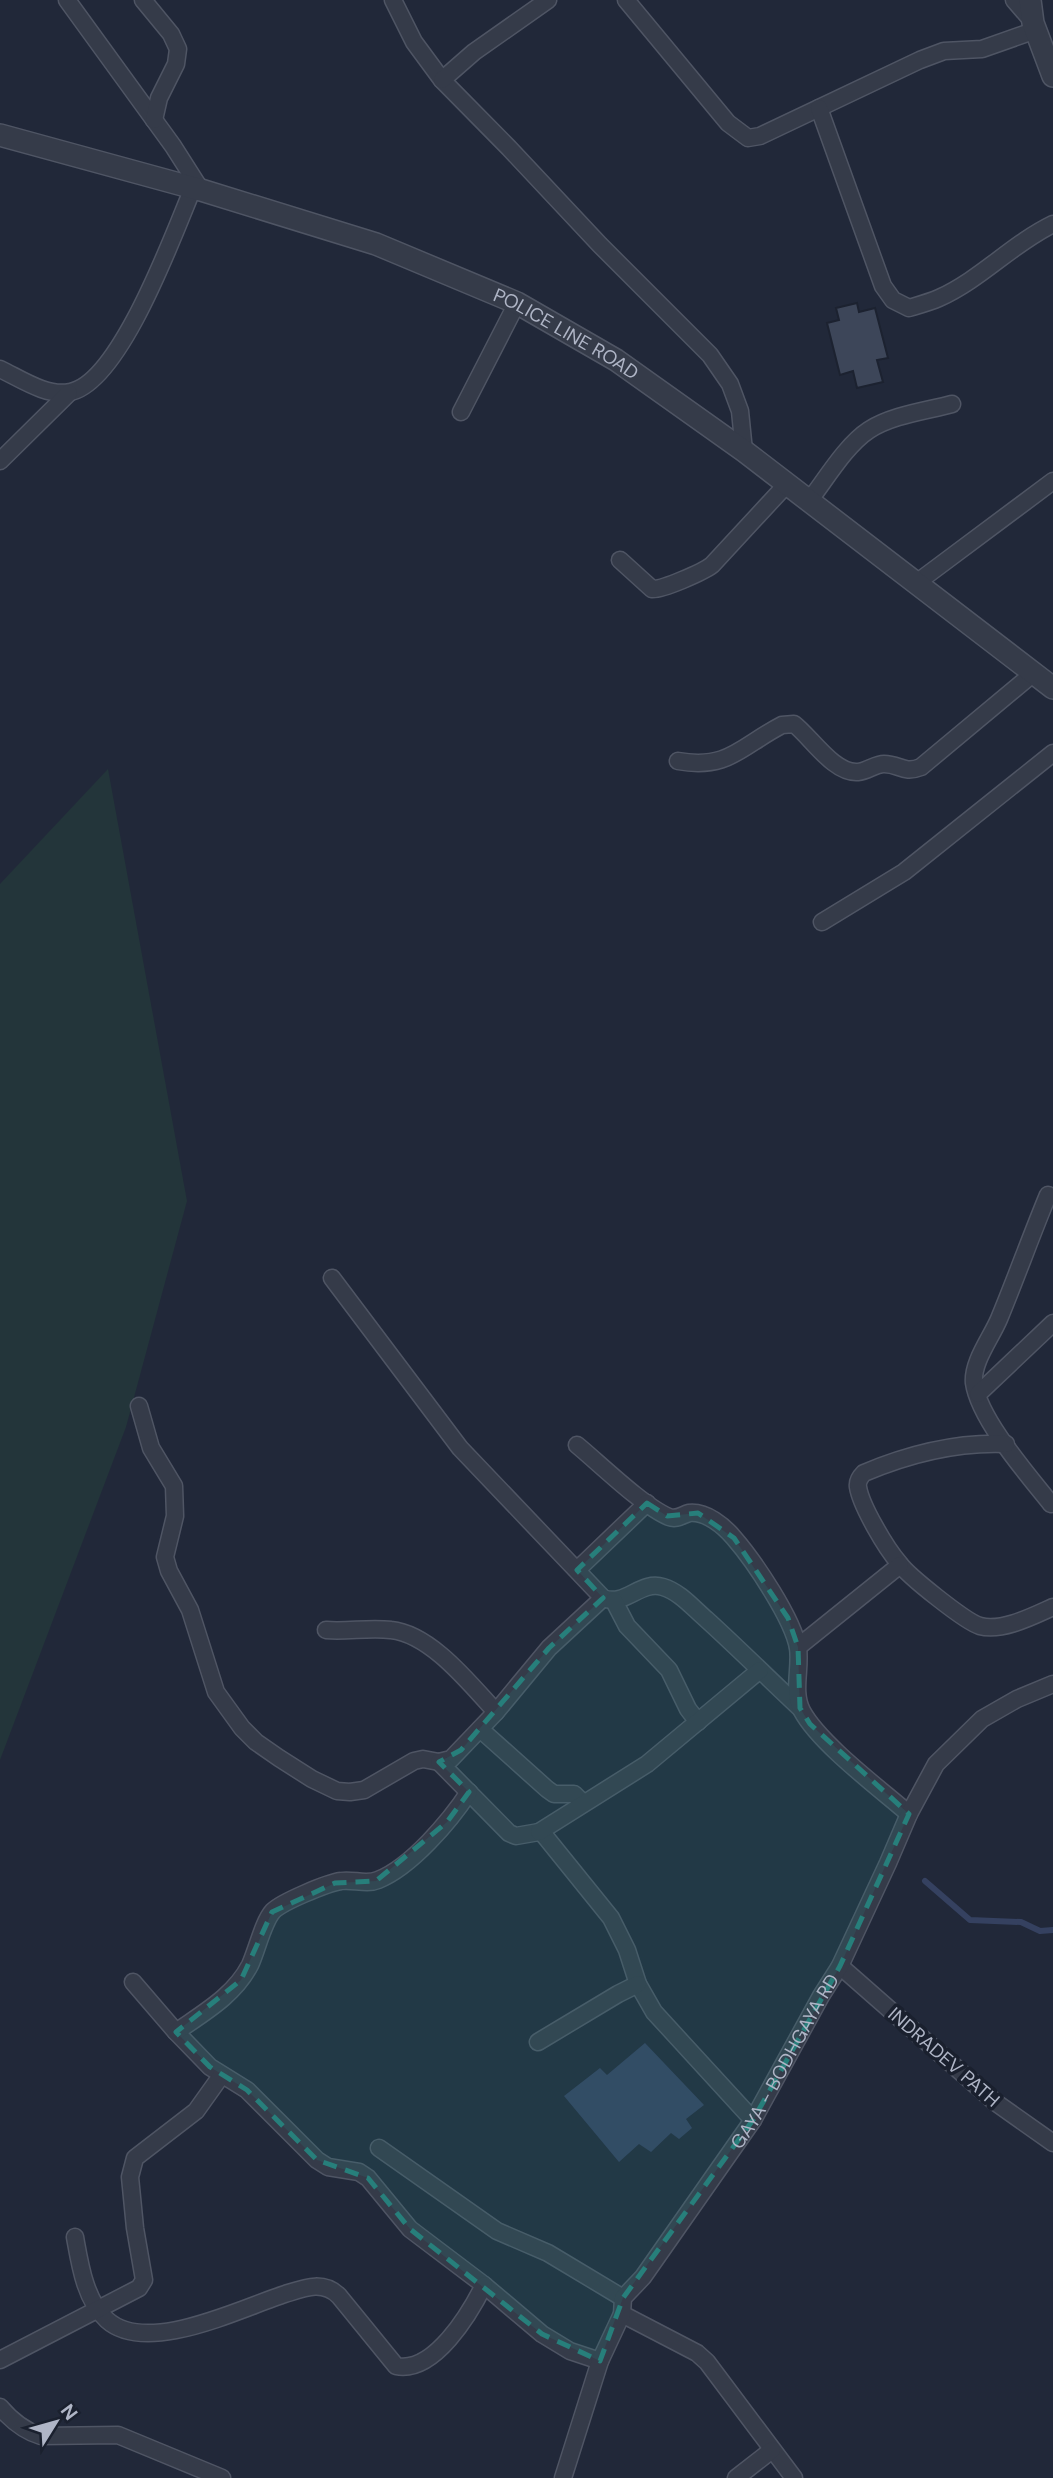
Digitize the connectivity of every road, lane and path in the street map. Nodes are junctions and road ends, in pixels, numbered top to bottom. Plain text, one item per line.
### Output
1 (67, 0) edge
2 (143, 0) edge
3 (393, 0) edge
4 (548, 0) edge
5 (626, 0) edge
6 (1014, 0) edge
7 (1030, 0) edge
8 (1035, 27) junction
9 (1053, 76) edge
10 (442, 80) junction
11 (820, 108) junction
12 (154, 120) junction
13 (0, 135) edge
14 (197, 189) junction
15 (1053, 224) edge
16 (517, 303) junction
17 (0, 369) edge
18 (69, 393) junction
19 (952, 404) dead end
20 (461, 412) dead end
21 (744, 451) junction
22 (0, 461) edge
23 (1053, 481) edge
24 (787, 484) junction
25 (809, 501) junction
26 (620, 560) dead end
27 (915, 584) junction
28 (1035, 672) junction
29 (1053, 688) edge
30 (1053, 753) edge
31 (678, 761) dead end
32 (822, 922) dead end
33 (1048, 1195) dead end
34 (332, 1278) dead end
35 (1053, 1323) edge
36 (978, 1394) junction
37 (139, 1406) dead end
38 (1006, 1444) junction
39 (577, 1446) dead end
40 (647, 1503) junction
41 (1051, 1504) dead end
42 (900, 1565) junction
43 (577, 1570) junction
44 (609, 1599) junction
45 (1053, 1607) edge
46 (326, 1630) dead end
47 (798, 1647) junction
48 (760, 1670) junction
49 (1053, 1684) edge
50 (800, 1708) junction
51 (496, 1712) junction
52 (698, 1722) junction
53 (480, 1729) junction
54 (439, 1762) junction
55 (470, 1792) junction
56 (583, 1803) junction
57 (909, 1814) junction
58 (539, 1832) junction
59 (840, 1966) junction
60 (133, 1982) dead end
61 (638, 1984) junction
62 (176, 2032) junction
63 (538, 2042) dead end
64 (221, 2076) junction
65 (753, 2120) junction
66 (1053, 2143) edge
67 (379, 2148) dead end
68 (75, 2237) dead end
69 (484, 2285) junction
70 (623, 2306) junction
71 (98, 2309) junction
72 (0, 2360) edge
73 (600, 2361) junction
74 (0, 2407) edge
75 (772, 2450) junction
76 (222, 2478) edge
77 (563, 2478) edge
78 (736, 2478) edge
79 (794, 2478) edge

1 - 12 street
2 - 12 street
3 - 10 street
4 - 10 street
5 - 11 street
6 - 8 street
7 - 8 street
8 - 9 street
8 - 11 street
10 - 21 street
11 - 15 street
12 - 14 street
13 - 14 street, POLICE LINE ROAD
14 - 16 street, POLICE LINE ROAD
14 - 18 street
16 - 20 street
16 - 21 street, POLICE LINE ROAD
17 - 18 street
18 - 22 street
19 - 25 street
21 - 24 street, POLICE LINE ROAD
23 - 27 street
24 - 25 street, POLICE LINE ROAD
24 - 26 street
25 - 27 street, POLICE LINE ROAD
27 - 28 street, POLICE LINE ROAD
28 - 29 street, POLICE LINE ROAD
28 - 31 street
30 - 32 street
33 - 36 street
34 - 43 street
35 - 36 street
36 - 38 street
37 - 54 street
38 - 41 street
38 - 42 street
39 - 40 street
40 - 43 street
40 - 47 street
42 - 45 street
42 - 47 street
43 - 44 street
44 - 48 street
44 - 51 street
44 - 52 street
46 - 51 street
47 - 50 street
48 - 50 street
48 - 52 street
49 - 57 street, GAYA - BODHGAYA RD
50 - 57 street
51 - 53 street
52 - 56 street
53 - 54 street
53 - 56 street
54 - 55 street
55 - 58 street
55 - 62 street
56 - 58 street
57 - 59 street, GAYA - BODHGAYA RD
58 - 61 street
59 - 65 street, GAYA - BODHGAYA RD
59 - 66 street, INDRADEV PATH
60 - 62 street
61 - 63 street
61 - 65 street
62 - 64 street
64 - 69 street
64 - 71 street
65 - 70 street, GAYA - BODHGAYA RD
67 - 70 street
68 - 71 street
69 - 71 street
69 - 73 street
70 - 73 street, GAYA - BODHGAYA RD
70 - 75 street
71 - 72 street
73 - 77 street, GAYA - BODHGAYA RD
74 - 76 street
75 - 78 street
75 - 79 street

